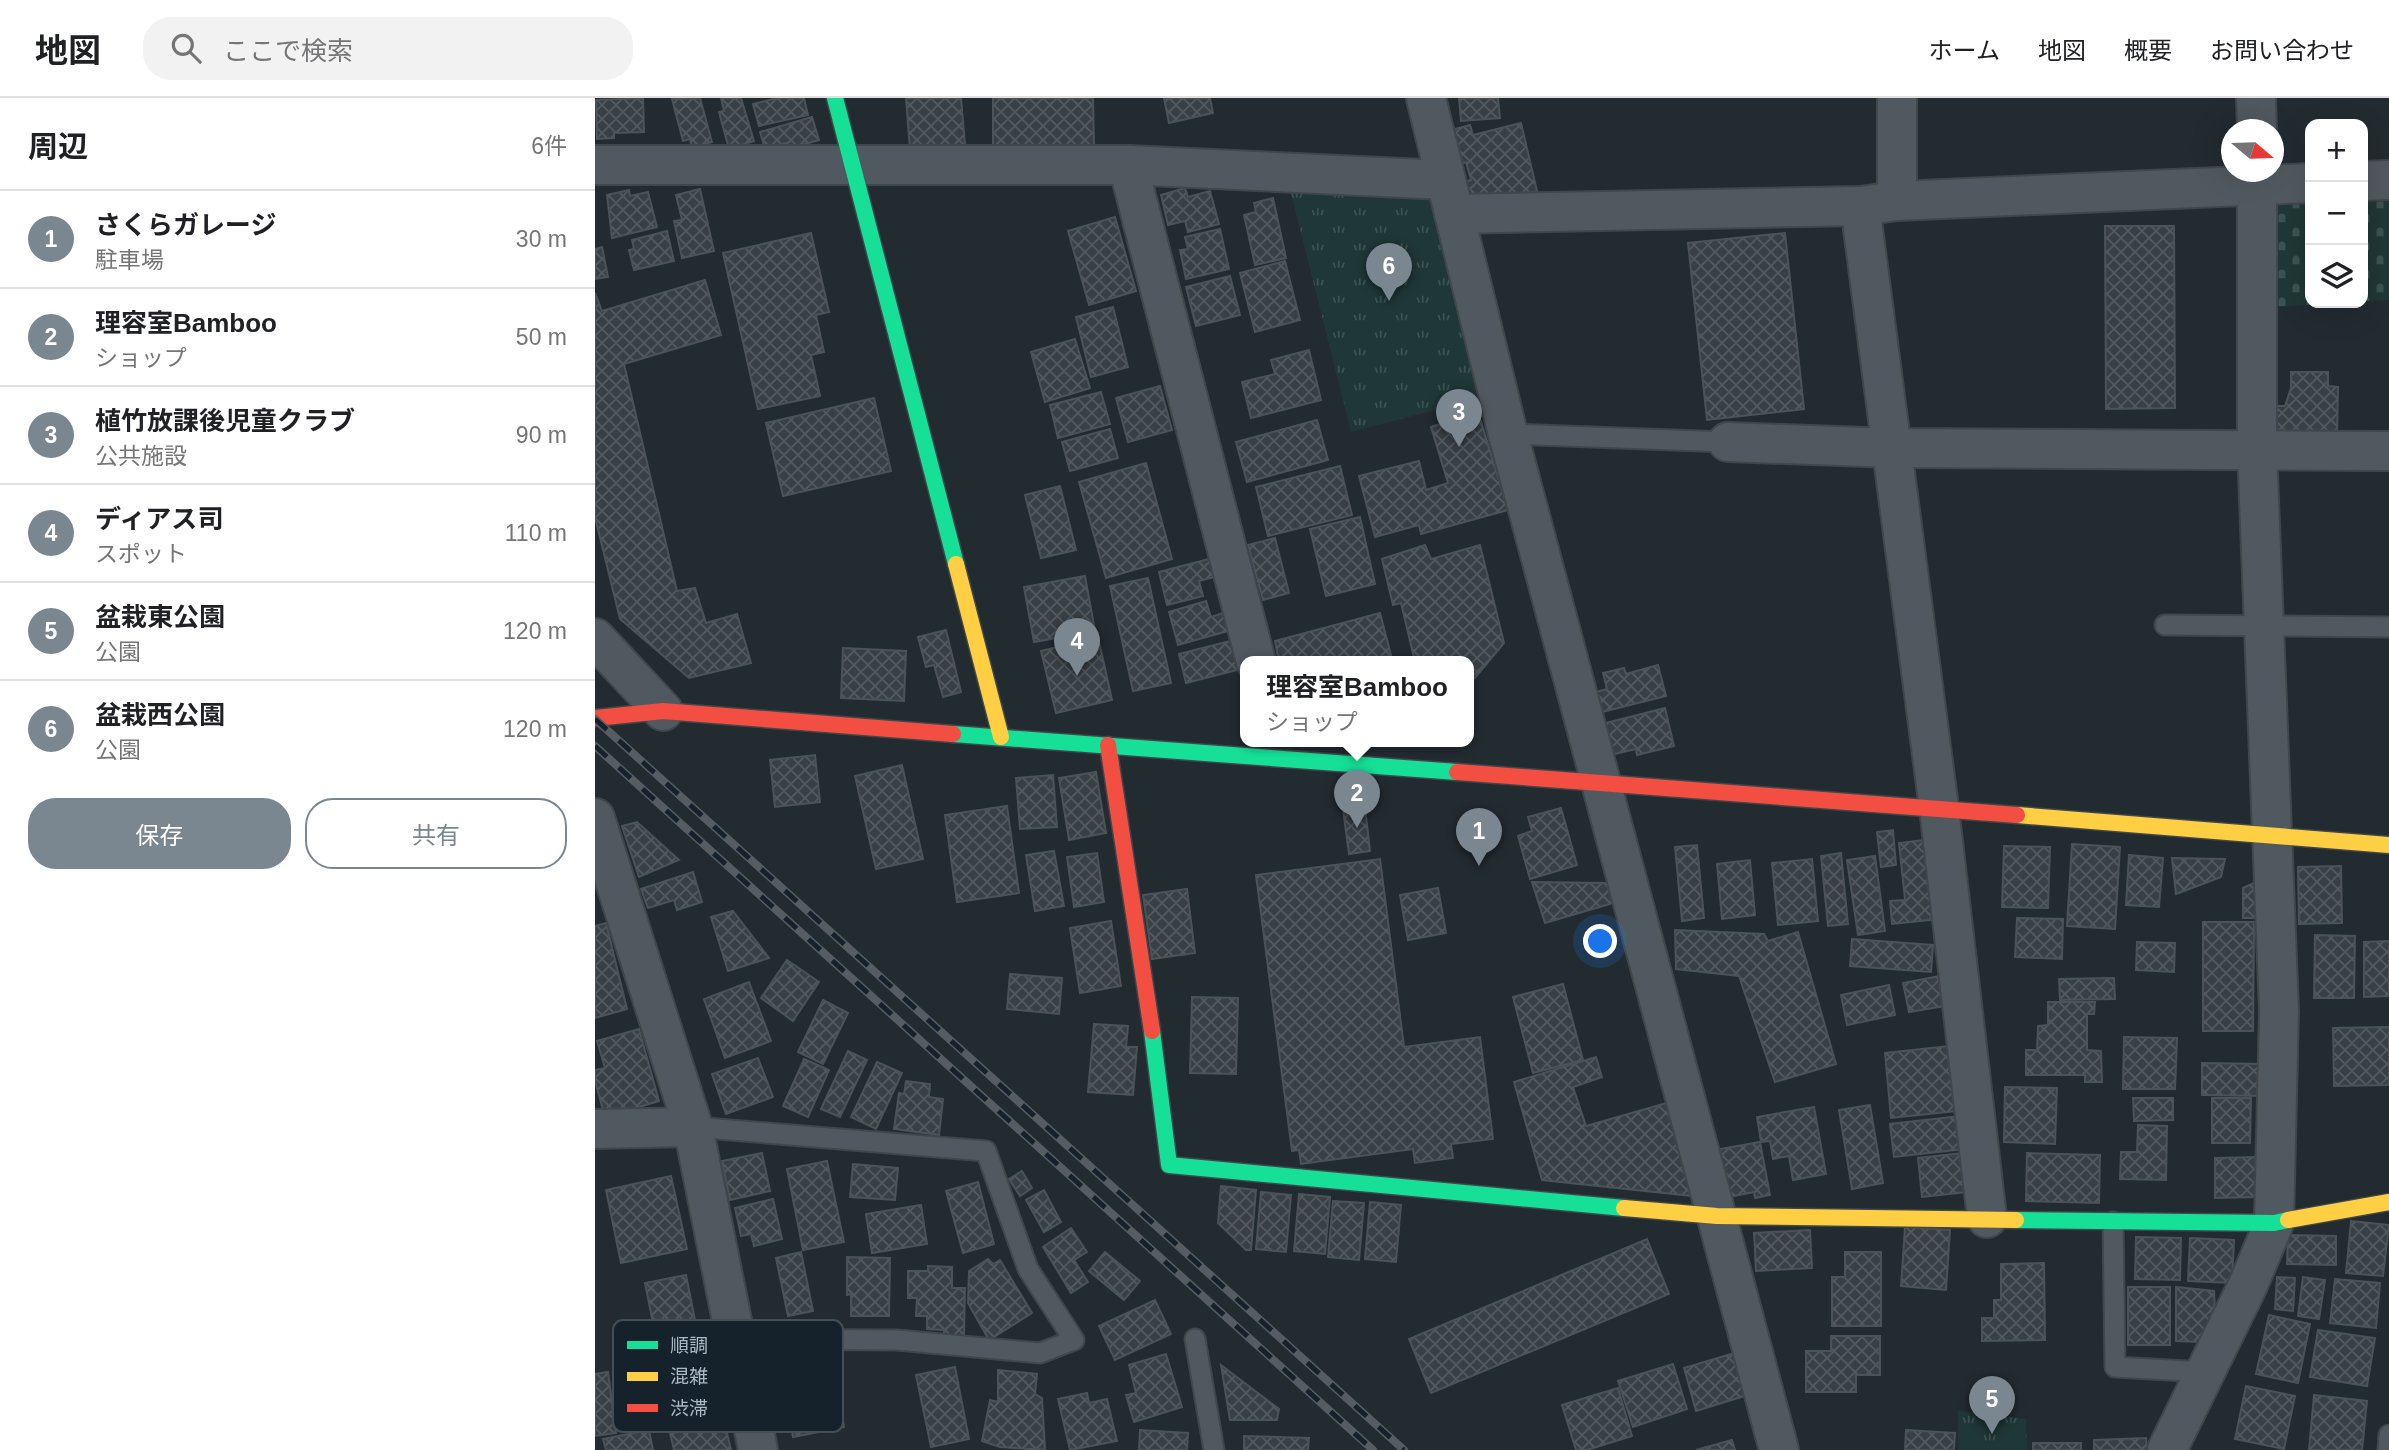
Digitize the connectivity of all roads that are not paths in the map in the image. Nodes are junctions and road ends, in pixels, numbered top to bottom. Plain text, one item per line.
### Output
1 (835, 98) edge
2 (1426, 98) edge
3 (1897, 98) edge
4 (2256, 98) edge
5 (2257, 119) edge
6 (595, 165) edge
7 (1128, 165) junction
8 (852, 166) junction
9 (2221, 180) edge
10 (2284, 180) edge
11 (2389, 180) edge
12 (2368, 181) edge
13 (2258, 182) edge
14 (2305, 183) edge
15 (1450, 197) junction
16 (1878, 203) junction
17 (1508, 434) junction
18 (1727, 442) joint
19 (1893, 448) junction
20 (2257, 448) junction
21 (2389, 451) edge
22 (2165, 625) dead end
23 (2264, 626) junction
24 (2389, 627) edge
25 (595, 638) edge
26 (1254, 656) edge
27 (663, 711) junction
28 (595, 718) edge
29 (1001, 737) junction
30 (1108, 746) junction
31 (1279, 751) edge
32 (1602, 781) junction
33 (1939, 808) junction
34 (595, 818) edge
35 (2273, 834) junction
36 (2389, 845) edge
37 (692, 1127) junction
38 (595, 1129) edge
39 (2389, 1202) edge
40 (1717, 1216) junction
41 (1987, 1218) junction
42 (2113, 1222) junction
43 (2274, 1223) junction
44 (731, 1320) edge
45 (1195, 1339) dead end
46 (843, 1340) edge
47 (2205, 1372) junction
48 (754, 1432) edge
49 (2389, 1435) edge
50 (758, 1450) edge
51 (1214, 1450) edge
52 (1779, 1450) edge
53 (2167, 1450) edge
54 (2388, 1450) edge

1 - 8 street
2 - 15 street
3 - 16 street
4 - 5 street
6 - 8 street
7 - 8 street
7 - 15 street
7 - 26 street
8 - 29 street
9 - 16 street
10 - 14 street
11 - 12 street
13 - 20 street
15 - 16 street
15 - 17 street
16 - 19 street
17 - 18 lane
17 - 32 street
18 - 19 street
19 - 20 street
19 - 33 street
20 - 21 street
20 - 23 street
22 - 23 lane
23 - 24 lane
23 - 35 street
25 - 27 street
27 - 28 street
27 - 29 street
29 - 30 street
30 - 31 street
30 - 40 street
31 - 32 street
32 - 33 street
32 - 40 street
33 - 35 street
33 - 41 street
34 - 37 street
35 - 36 street
35 - 43 street
37 - 38 street
37 - 44 street
37 - 46 lane
39 - 43 street
40 - 41 street
40 - 52 street
41 - 42 street
42 - 43 street
42 - 47 lane
43 - 47 street
45 - 51 lane
47 - 53 street
48 - 50 street
49 - 54 lane

